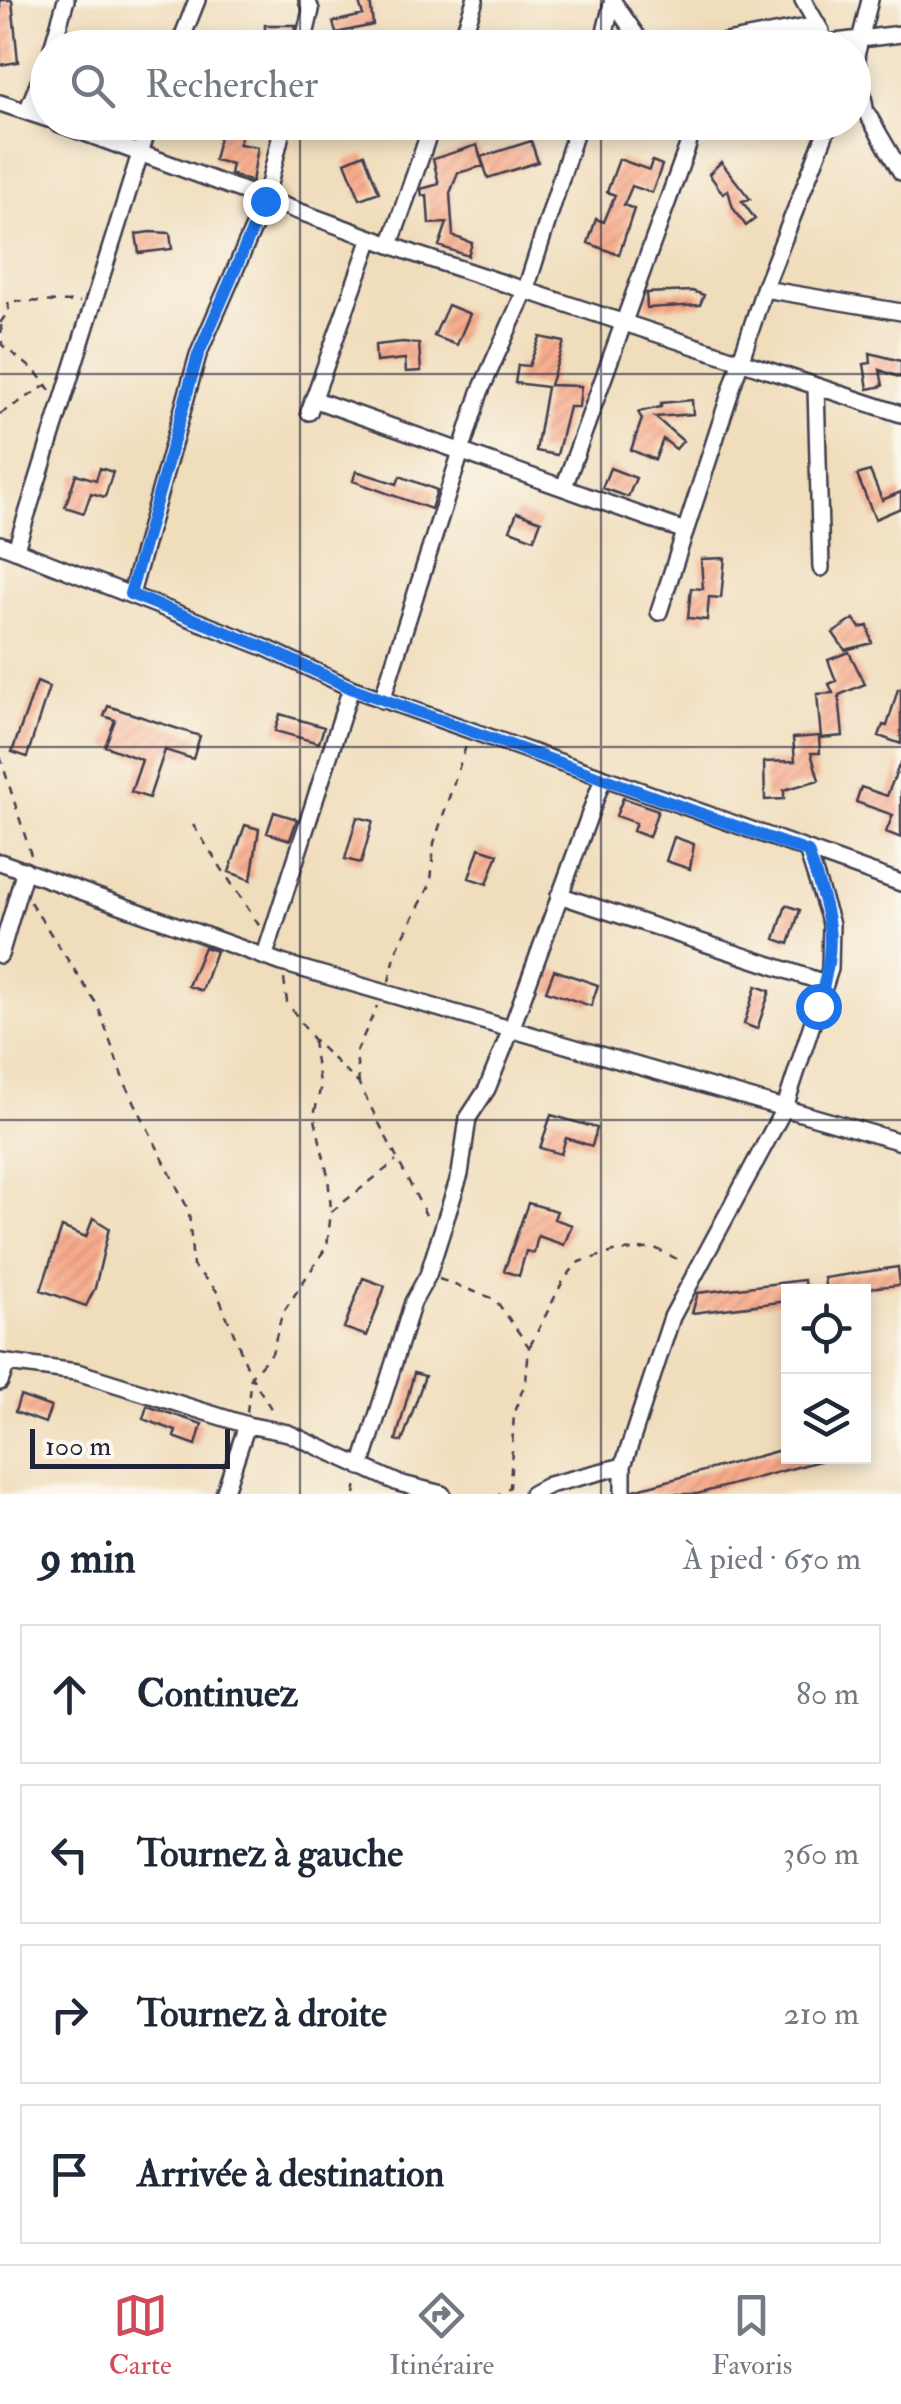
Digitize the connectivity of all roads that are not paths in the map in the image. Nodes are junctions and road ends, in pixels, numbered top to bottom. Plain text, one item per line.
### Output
1 (66, 0) edge
2 (197, 0) edge
3 (307, 0) edge
4 (475, 0) edge
5 (612, 0) edge
6 (803, 0) edge
7 (870, 0) edge
8 (817, 25) junction
9 (57, 30) edge
10 (185, 30) edge
11 (307, 30) edge
12 (465, 30) edge
13 (605, 30) edge
14 (633, 30) edge
15 (790, 30) edge
16 (820, 30) edge
17 (862, 30) edge
18 (901, 34) edge
19 (871, 38) edge
20 (0, 103) edge
21 (30, 104) edge
22 (27, 111) junction
23 (30, 112) edge
24 (871, 119) edge
25 (98, 140) edge
26 (143, 140) edge
27 (280, 140) edge
28 (427, 140) edge
29 (573, 140) edge
30 (689, 140) edge
31 (823, 140) edge
32 (137, 156) junction
33 (901, 172) edge
34 (265, 201) junction
35 (370, 238) junction
36 (390, 245) junction
37 (526, 289) junction
38 (764, 289) junction
39 (901, 312) edge
40 (622, 319) junction
41 (741, 359) junction
42 (816, 387) junction
43 (901, 414) edge
44 (462, 449) junction
45 (564, 487) junction
46 (685, 531) junction
47 (8, 546) edge
48 (821, 568) dead end
49 (130, 594) junction
50 (659, 612) dead end
51 (351, 688) junction
52 (382, 700) junction
53 (603, 778) junction
54 (808, 852) junction
55 (0, 862) edge
56 (32, 872) junction
57 (901, 883) edge
58 (559, 894) junction
59 (268, 947) junction
60 (0, 955) edge
61 (825, 983) junction
62 (512, 1027) junction
63 (784, 1106) junction
64 (901, 1142) edge
65 (4, 1363) edge
66 (0, 1382) edge
67 (247, 1425) junction
68 (623, 1466) junction
69 (360, 1467) junction
70 (224, 1494) edge
71 (442, 1494) edge
72 (532, 1494) edge
73 (623, 1494) edge

1 - 9 street
2 - 10 street
3 - 11 street
4 - 12 street
5 - 13 street
5 - 14 street
6 - 8 street
7 - 17 street
8 - 15 street
8 - 16 street
18 - 19 street
20 - 22 street
21 - 22 street
22 - 23 street
24 - 33 street
25 - 32 street
26 - 32 street
27 - 34 street
28 - 36 street
29 - 37 street
30 - 40 street
31 - 38 street
32 - 34 street
32 - 47 street
34 - 35 street
34 - 49 street
35 - 36 street
35 - 44 street
36 - 37 street
37 - 40 street
37 - 44 street
38 - 39 street
38 - 41 street
40 - 41 street
40 - 45 street
41 - 42 street
41 - 46 street
42 - 43 street
42 - 48 street
44 - 45 street
44 - 52 street
45 - 46 street
46 - 50 street
47 - 49 street
49 - 51 street
51 - 52 street
51 - 59 street
52 - 53 street
53 - 54 street
53 - 58 street
54 - 57 street
54 - 61 street
55 - 56 street
56 - 59 street
56 - 60 street
58 - 61 street
58 - 62 street
59 - 62 street
61 - 63 street
62 - 63 street
62 - 69 street
63 - 64 street
63 - 68 street
65 - 66 street
65 - 67 street
67 - 69 street
67 - 70 street
68 - 72 street
68 - 73 street
69 - 71 street

